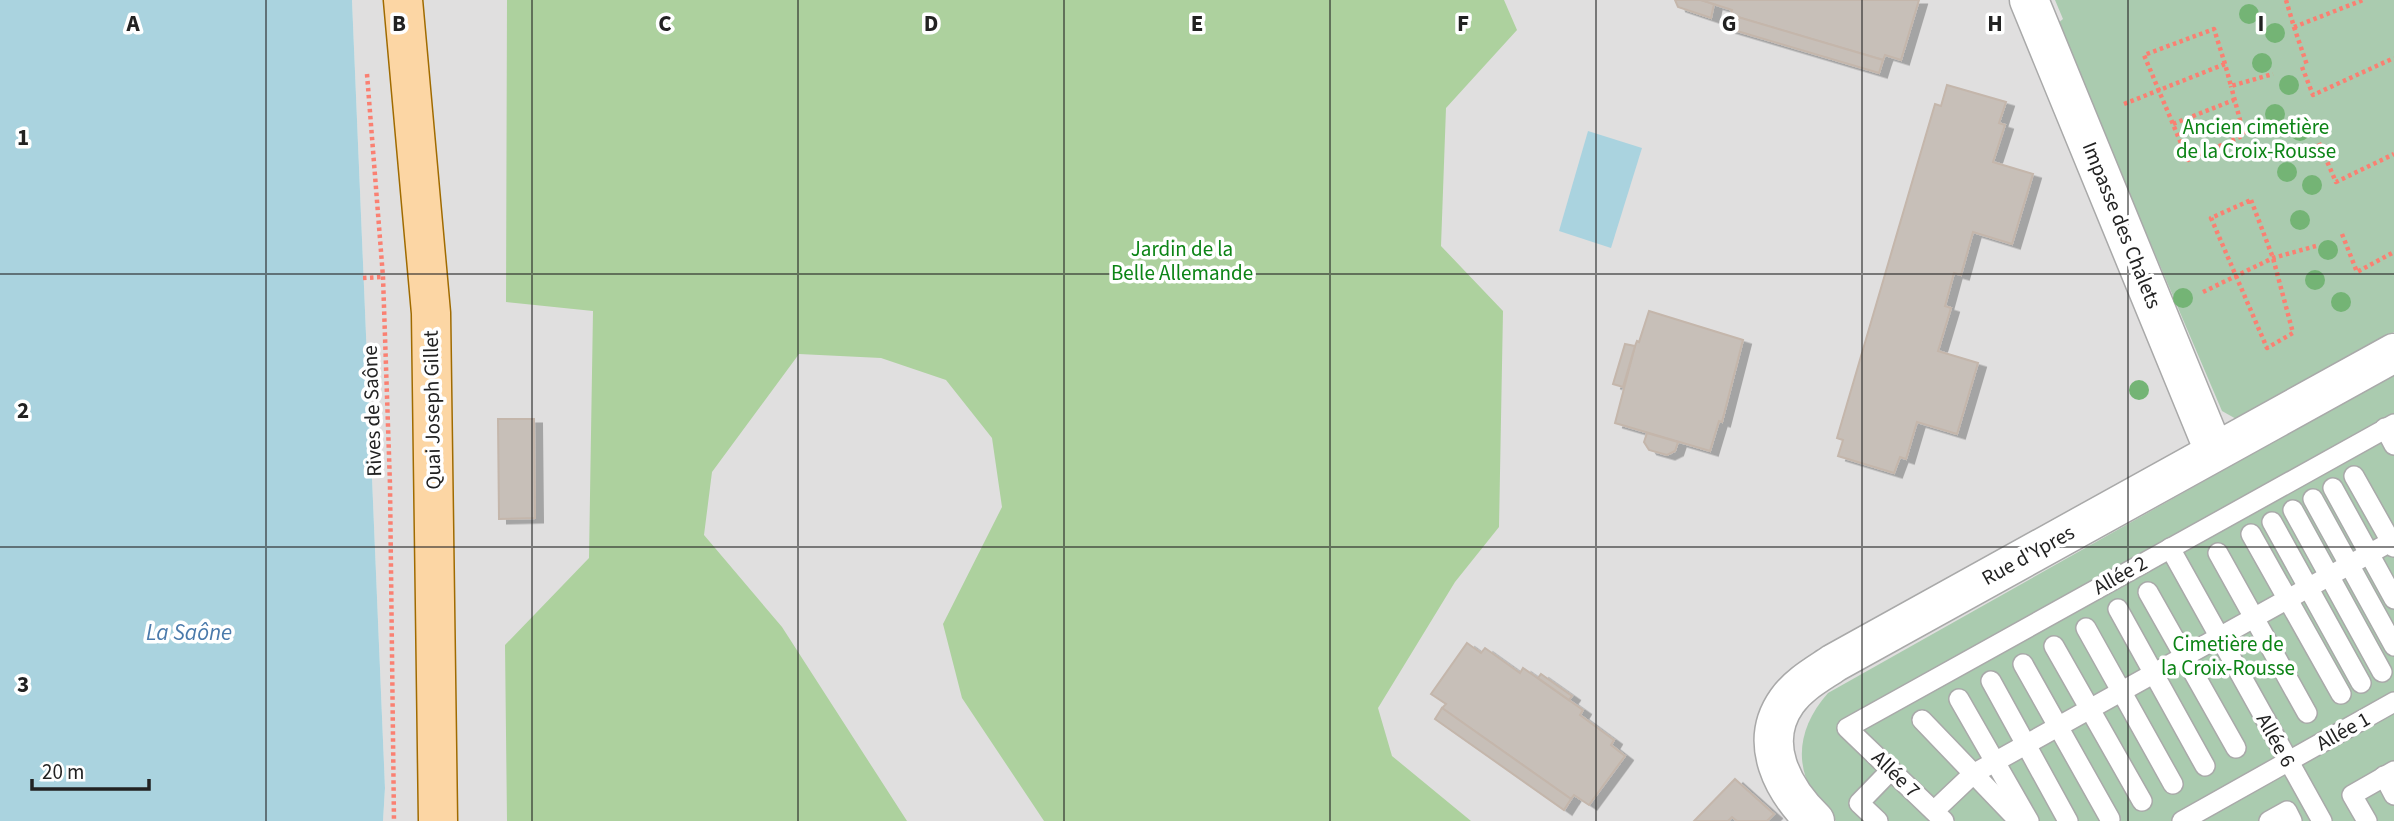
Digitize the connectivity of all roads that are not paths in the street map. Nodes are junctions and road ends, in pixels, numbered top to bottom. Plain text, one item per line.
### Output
1 (403, 0) edge
2 (2029, 0) edge
3 (2394, 353) edge
4 (2391, 432) edge
5 (2214, 451) junction
6 (2354, 475) dead end
7 (2333, 488) dead end
8 (2313, 499) dead end
9 (2293, 510) dead end
10 (2272, 522) dead end
11 (2251, 534) dead end
12 (2393, 543) edge
13 (2170, 548) junction
14 (2218, 553) dead end
15 (2369, 554) junction
16 (2349, 565) junction
17 (2329, 576) junction
18 (2309, 588) junction
19 (2148, 592) dead end
20 (2288, 599) junction
21 (2394, 599) edge
22 (2118, 609) dead end
23 (2254, 618) junction
24 (2086, 628) dead end
25 (2220, 637) junction
26 (2053, 646) dead end
27 (2394, 646) edge
28 (2185, 657) junction
29 (2022, 664) dead end
30 (2382, 672) dead end
31 (2154, 674) junction
32 (1991, 681) dead end
33 (2361, 683) dead end
34 (2121, 692) junction
35 (2341, 694) dead end
36 (1959, 699) dead end
37 (2394, 702) edge
38 (2090, 709) junction
39 (2307, 713) dead end
40 (1922, 720) dead end
41 (2058, 727) junction
42 (1847, 728) joint
43 (2026, 744) junction
44 (2236, 748) dead end
45 (2288, 761) junction
46 (1995, 762) junction
47 (2205, 765) dead end
48 (1891, 769) junction
49 (1973, 774) junction
50 (2389, 774) edge
51 (2173, 784) dead end
52 (2394, 795) edge
53 (2142, 801) dead end
54 (1939, 816) edge
55 (2109, 819) dead end
56 (438, 821) edge
57 (1815, 821) edge
58 (1878, 821) edge
59 (2019, 821) edge
60 (2029, 821) edge
61 (2068, 821) edge
62 (2182, 821) edge
63 (2269, 821) edge
64 (2292, 821) edge
65 (2322, 821) edge
66 (2367, 821) edge

1 - 56 main road, Quai Joseph Gillet
2 - 5 street, Impasse des Chalets
3 - 5 street, Rue d'Ypres
4 - 13 lane, Allée 2
5 - 57 street, Rue d'Ypres
6 - 12 lane
7 - 15 lane
8 - 16 lane
9 - 17 lane
10 - 18 lane
11 - 20 lane
12 - 15 lane
13 - 25 lane, Allée 6
13 - 42 lane, Allée 2
14 - 23 lane
15 - 16 lane
15 - 21 lane
16 - 17 lane
16 - 27 lane
17 - 18 lane
17 - 30 lane
18 - 20 lane
18 - 33 lane
19 - 28 lane
20 - 23 lane
20 - 35 lane
22 - 31 lane
23 - 25 lane
23 - 39 lane
24 - 34 lane
25 - 28 lane
25 - 45 lane, Allée 6
26 - 38 lane
28 - 31 lane
28 - 44 lane
29 - 41 lane
31 - 34 lane
31 - 47 lane
32 - 43 lane
34 - 38 lane
34 - 51 lane
36 - 46 lane
37 - 45 lane, Allée 1
38 - 41 lane
38 - 53 lane
40 - 49 lane
41 - 43 lane
41 - 55 lane
42 - 48 lane, Allée 7
43 - 46 lane
43 - 61 lane
45 - 62 lane, Allée 1
45 - 65 lane, Allée 6
46 - 49 lane
46 - 60 lane
48 - 54 lane, Allée 7
48 - 58 lane
49 - 54 lane
49 - 59 lane
50 - 52 lane
50 - 66 lane
63 - 64 lane

